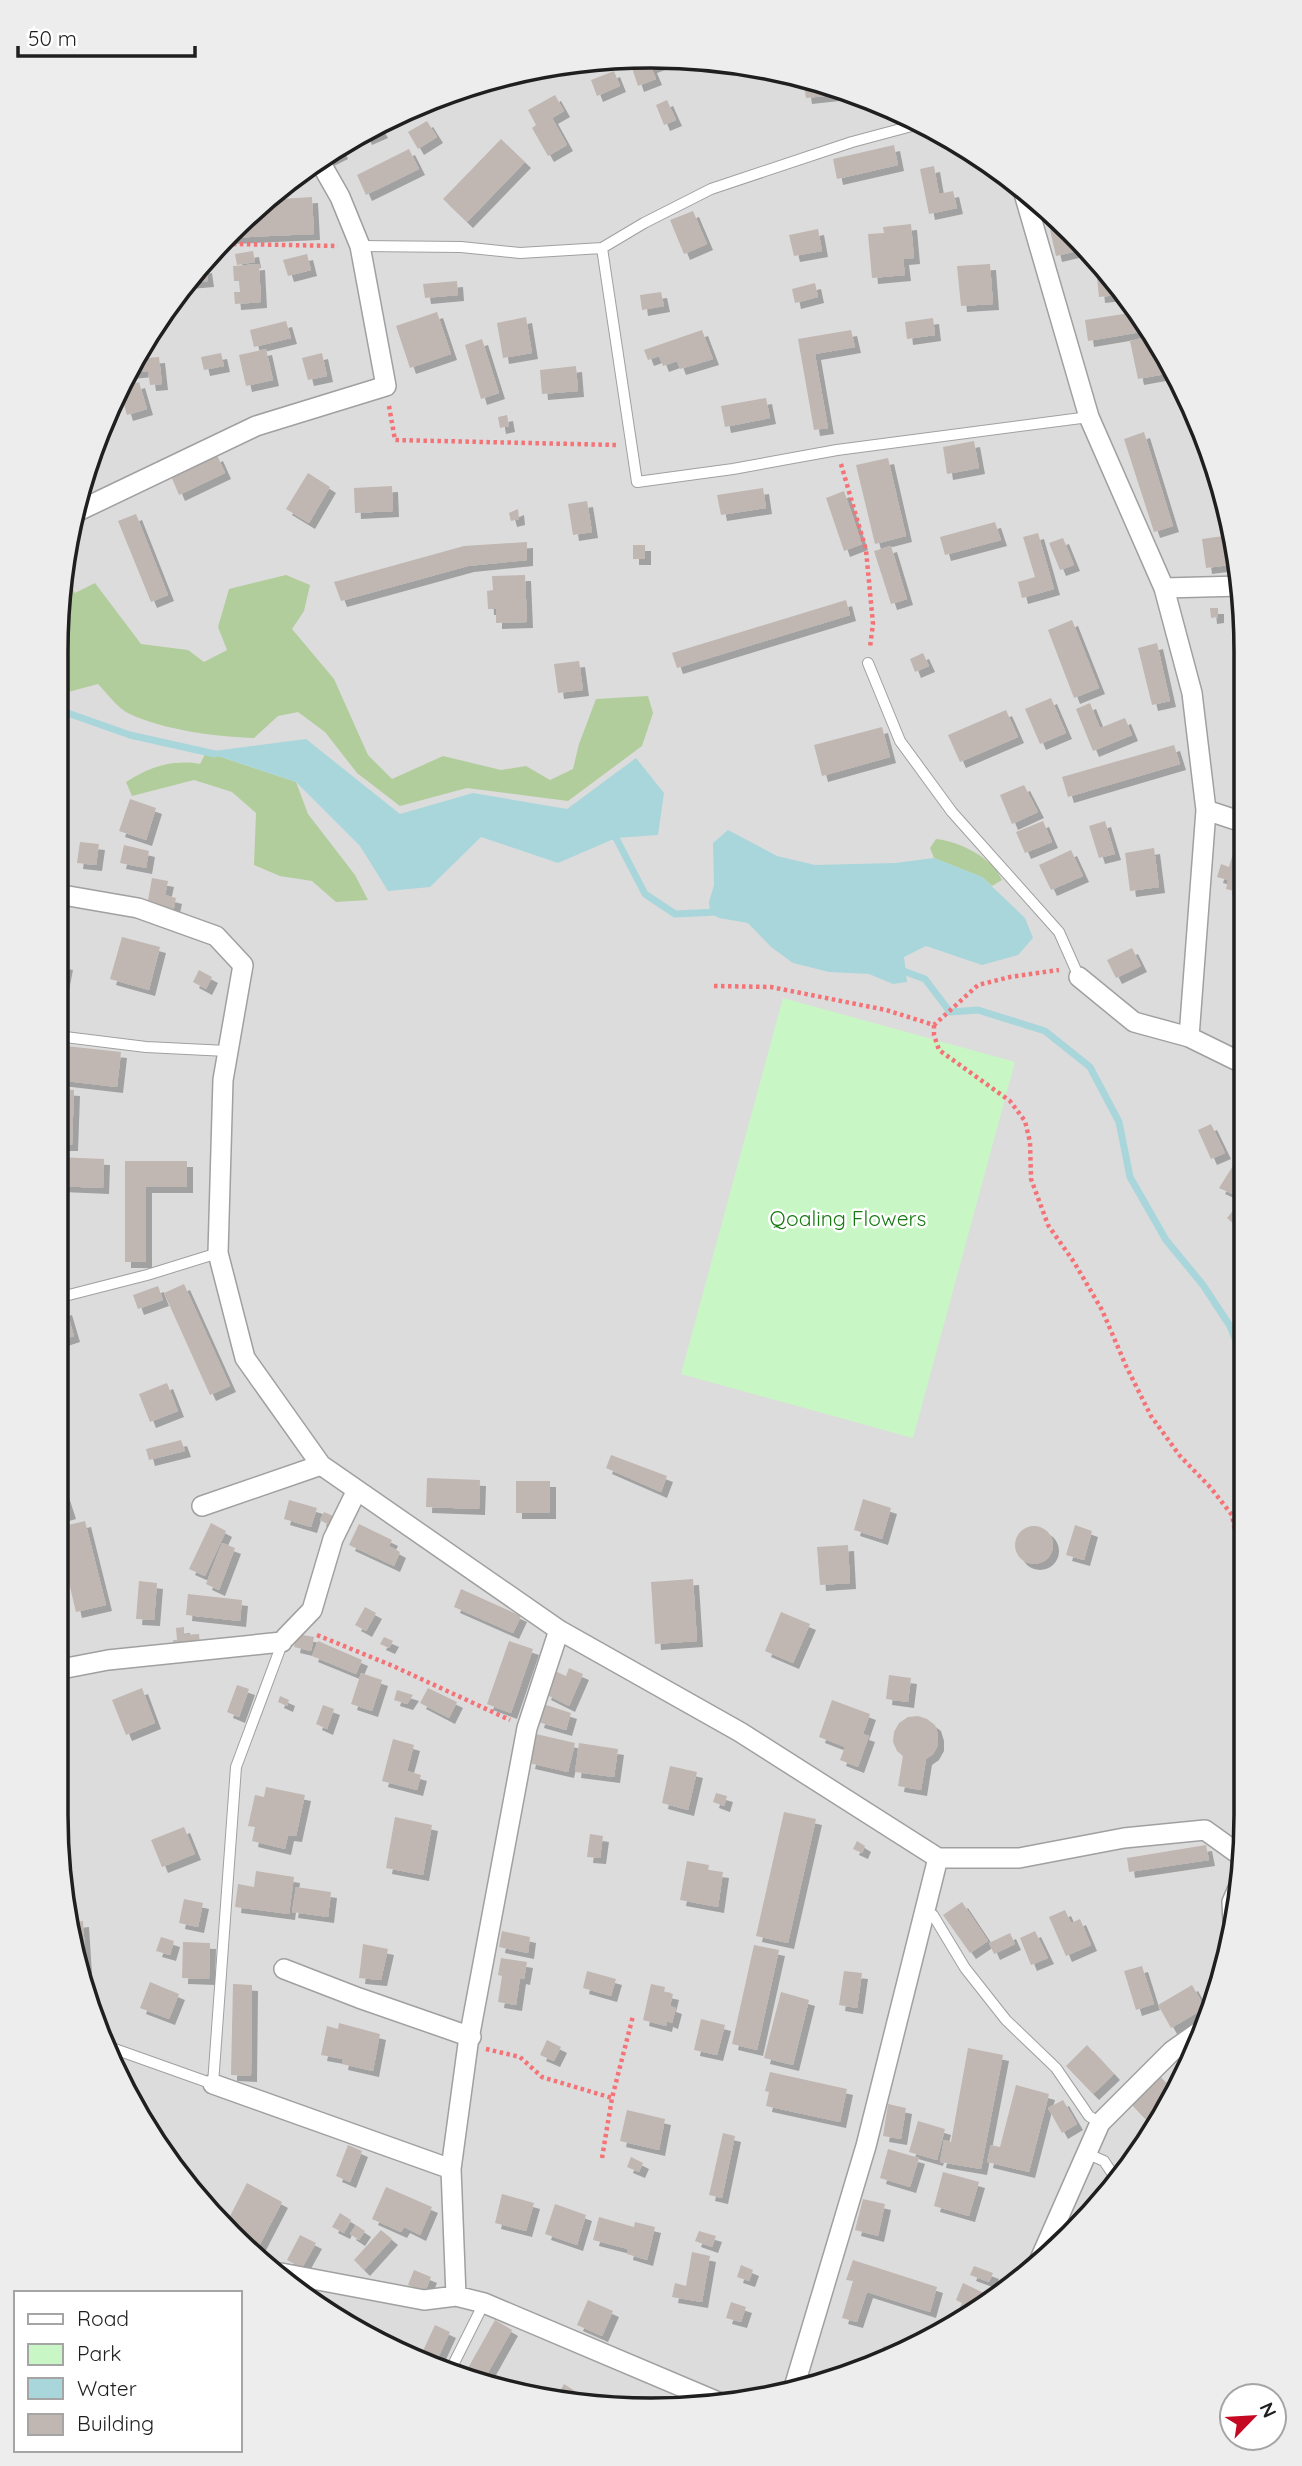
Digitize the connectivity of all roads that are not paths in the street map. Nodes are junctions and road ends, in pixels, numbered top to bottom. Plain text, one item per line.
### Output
1 (907, 127) edge
2 (324, 168) edge
3 (1041, 219) edge
4 (360, 246) junction
5 (601, 248) junction
6 (1089, 417) junction
7 (86, 507) edge
8 (1230, 586) edge
9 (1164, 588) junction
10 (867, 663) road end
11 (1206, 810) junction
12 (1234, 819) edge
13 (68, 896) edge
14 (1079, 977) joint
15 (68, 1037) edge
16 (1189, 1037) junction
17 (227, 1051) junction
18 (1234, 1059) edge
19 (218, 1253) junction
20 (68, 1295) edge
21 (321, 1465) junction
22 (357, 1490) junction
23 (202, 1506) dead end
24 (559, 1630) junction
25 (288, 1635) junction
26 (68, 1668) edge
27 (1233, 1850) edge
28 (938, 1858) junction
29 (924, 1919) junction
30 (284, 1969) dead end
31 (1188, 2039) edge
32 (469, 2040) junction
33 (118, 2050) edge
34 (213, 2084) junction
35 (1100, 2123) junction
36 (1088, 2154) junction
37 (451, 2169) junction
38 (1111, 2172) edge
39 (1049, 2240) edge
40 (296, 2277) edge
41 (456, 2295) junction
42 (484, 2303) junction
43 (455, 2363) edge
44 (796, 2379) edge
45 (703, 2396) edge

1 - 5 lane
2 - 4 street
3 - 6 street
4 - 5 lane
4 - 7 street
5 - 6 lane
6 - 9 street
8 - 9 street
9 - 11 street
10 - 14 lane
11 - 12 street
11 - 16 street
13 - 17 street
14 - 16 street
15 - 17 lane
16 - 18 street
17 - 19 street
19 - 20 lane
19 - 21 street
21 - 22 street
21 - 23 street
22 - 24 street
22 - 25 street
24 - 28 street
24 - 32 street
25 - 26 street
25 - 34 lane
27 - 28 street
28 - 29 street
29 - 35 lane
29 - 44 street
30 - 32 street
31 - 35 street
32 - 37 street
33 - 34 lane
34 - 37 street
35 - 36 street
36 - 38 lane
36 - 39 street
37 - 41 street
40 - 41 street
41 - 42 street
42 - 43 lane
42 - 45 street

